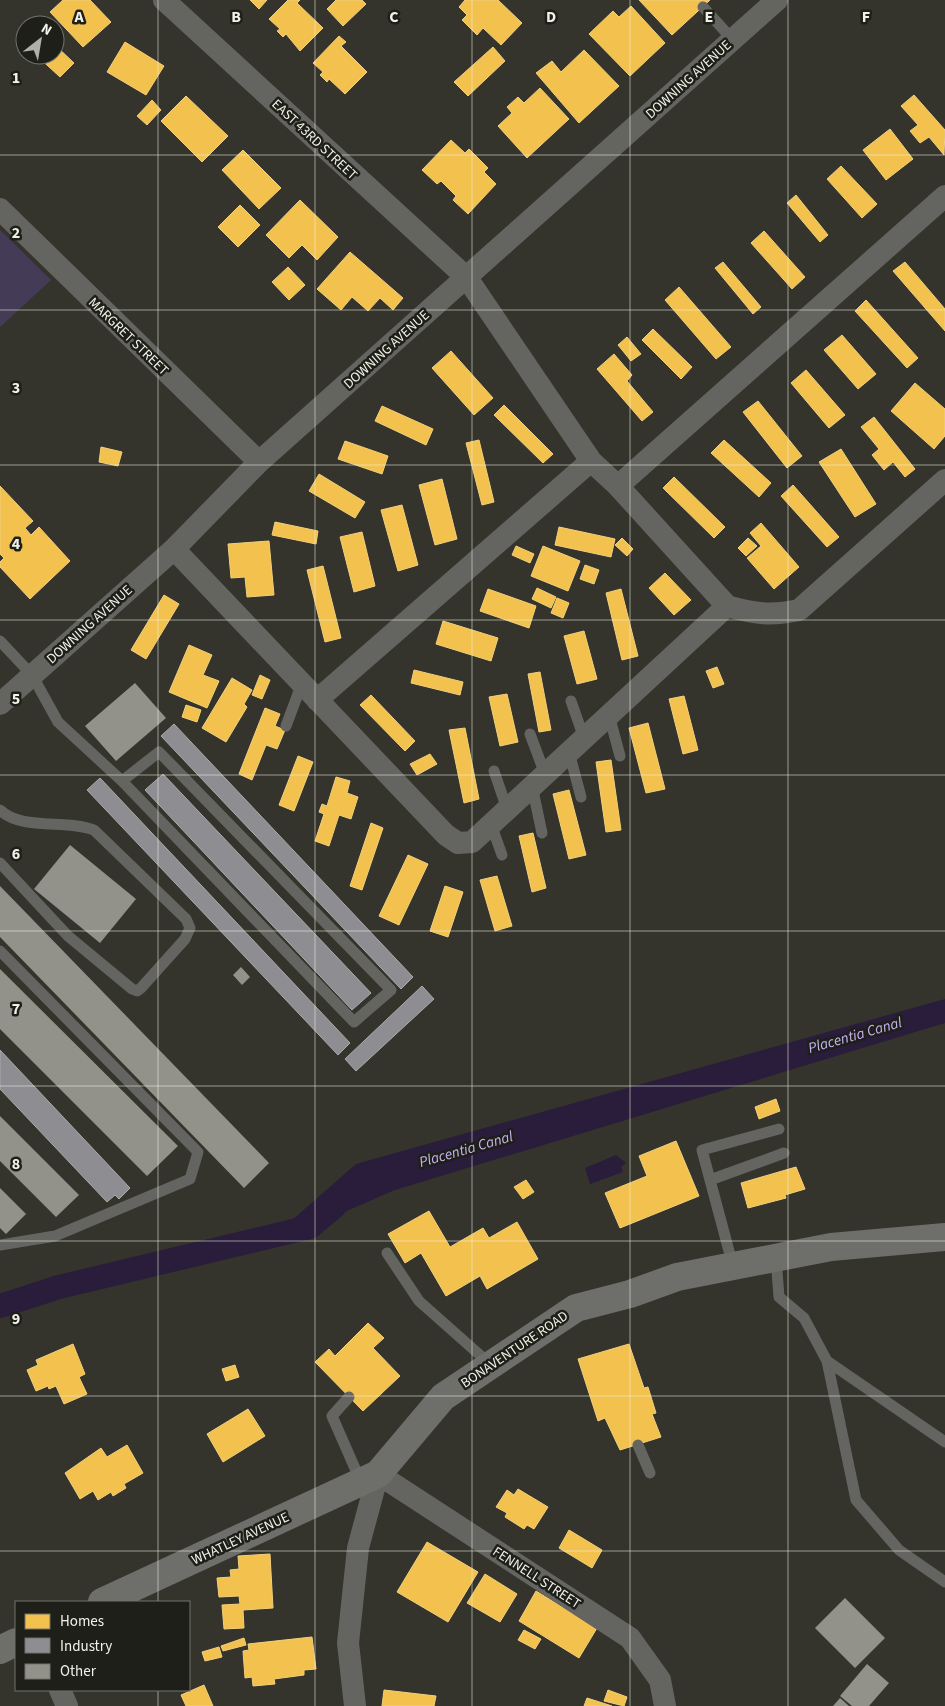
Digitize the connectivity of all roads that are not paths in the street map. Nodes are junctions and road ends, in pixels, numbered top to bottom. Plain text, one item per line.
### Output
1 (164, 0) edge
2 (777, 0) edge
3 (703, 6) dead end
4 (733, 40) junction
5 (945, 196) edge
6 (0, 210) edge
7 (466, 278) junction
8 (592, 461) junction
9 (259, 462) junction
10 (945, 480) edge
11 (618, 486) junction
12 (174, 549) junction
13 (727, 606) junction
14 (0, 641) edge
15 (32, 675) junction
16 (302, 683) junction
17 (317, 700) junction
18 (570, 701) dead end
19 (0, 704) edge
20 (609, 715) junction
21 (286, 726) dead end
22 (530, 734) dead end
23 (577, 745) junction
24 (620, 756) dead end
25 (494, 771) dead end
26 (538, 780) junction
27 (122, 781) junction
28 (581, 798) dead end
29 (0, 810) edge
30 (499, 816) junction
31 (542, 833) dead end
32 (502, 856) dead end
33 (0, 863) edge
34 (0, 951) edge
35 (779, 1129) dead end
36 (784, 1153) dead end
37 (710, 1180) junction
38 (945, 1237) edge
39 (0, 1246) edge
40 (387, 1253) dead end
41 (776, 1258) junction
42 (733, 1266) junction
43 (828, 1361) junction
44 (490, 1364) junction
45 (349, 1397) dead end
46 (945, 1442) edge
47 (638, 1444) dead end
48 (650, 1473) dead end
49 (369, 1478) junction
50 (945, 1582) edge
51 (104, 1601) edge
52 (15, 1642) edge
53 (0, 1650) edge
54 (351, 1705) edge
55 (665, 1706) edge

1 - 7 street, EAST 43RD STREET
2 - 4 street, DOWNING AVENUE
3 - 4 lane
4 - 7 street, DOWNING AVENUE
5 - 11 street
6 - 9 street, MARGRET STREET
7 - 8 street, EAST 43RD STREET
7 - 9 street, DOWNING AVENUE
8 - 11 street, EAST 43RD STREET
8 - 17 street
9 - 12 street, DOWNING AVENUE
10 - 13 street
11 - 13 street, EAST 43RD STREET
12 - 15 street, DOWNING AVENUE
12 - 16 street
13 - 20 street
14 - 15 lane
15 - 19 street, DOWNING AVENUE
15 - 27 lane
16 - 17 street
16 - 21 lane
17 - 30 street
18 - 23 lane
20 - 23 street
20 - 24 lane
22 - 26 lane
23 - 26 street
23 - 28 lane
25 - 30 lane
26 - 30 street
26 - 31 lane
27 - 27 lane
29 - 33 lane
30 - 32 lane
34 - 39 lane
35 - 37 lane
36 - 37 lane
37 - 42 lane
38 - 41 street, BONAVENTURE ROAD
40 - 44 lane
41 - 42 street, BONAVENTURE ROAD
41 - 43 lane
42 - 44 street, BONAVENTURE ROAD
43 - 46 lane
43 - 50 lane
44 - 49 street, BONAVENTURE ROAD
45 - 49 lane
47 - 48 lane
49 - 51 street, WHATLEY AVENUE
49 - 54 street, BONAVENTURE ROAD
49 - 55 street, FENNELL STREET
52 - 53 street

